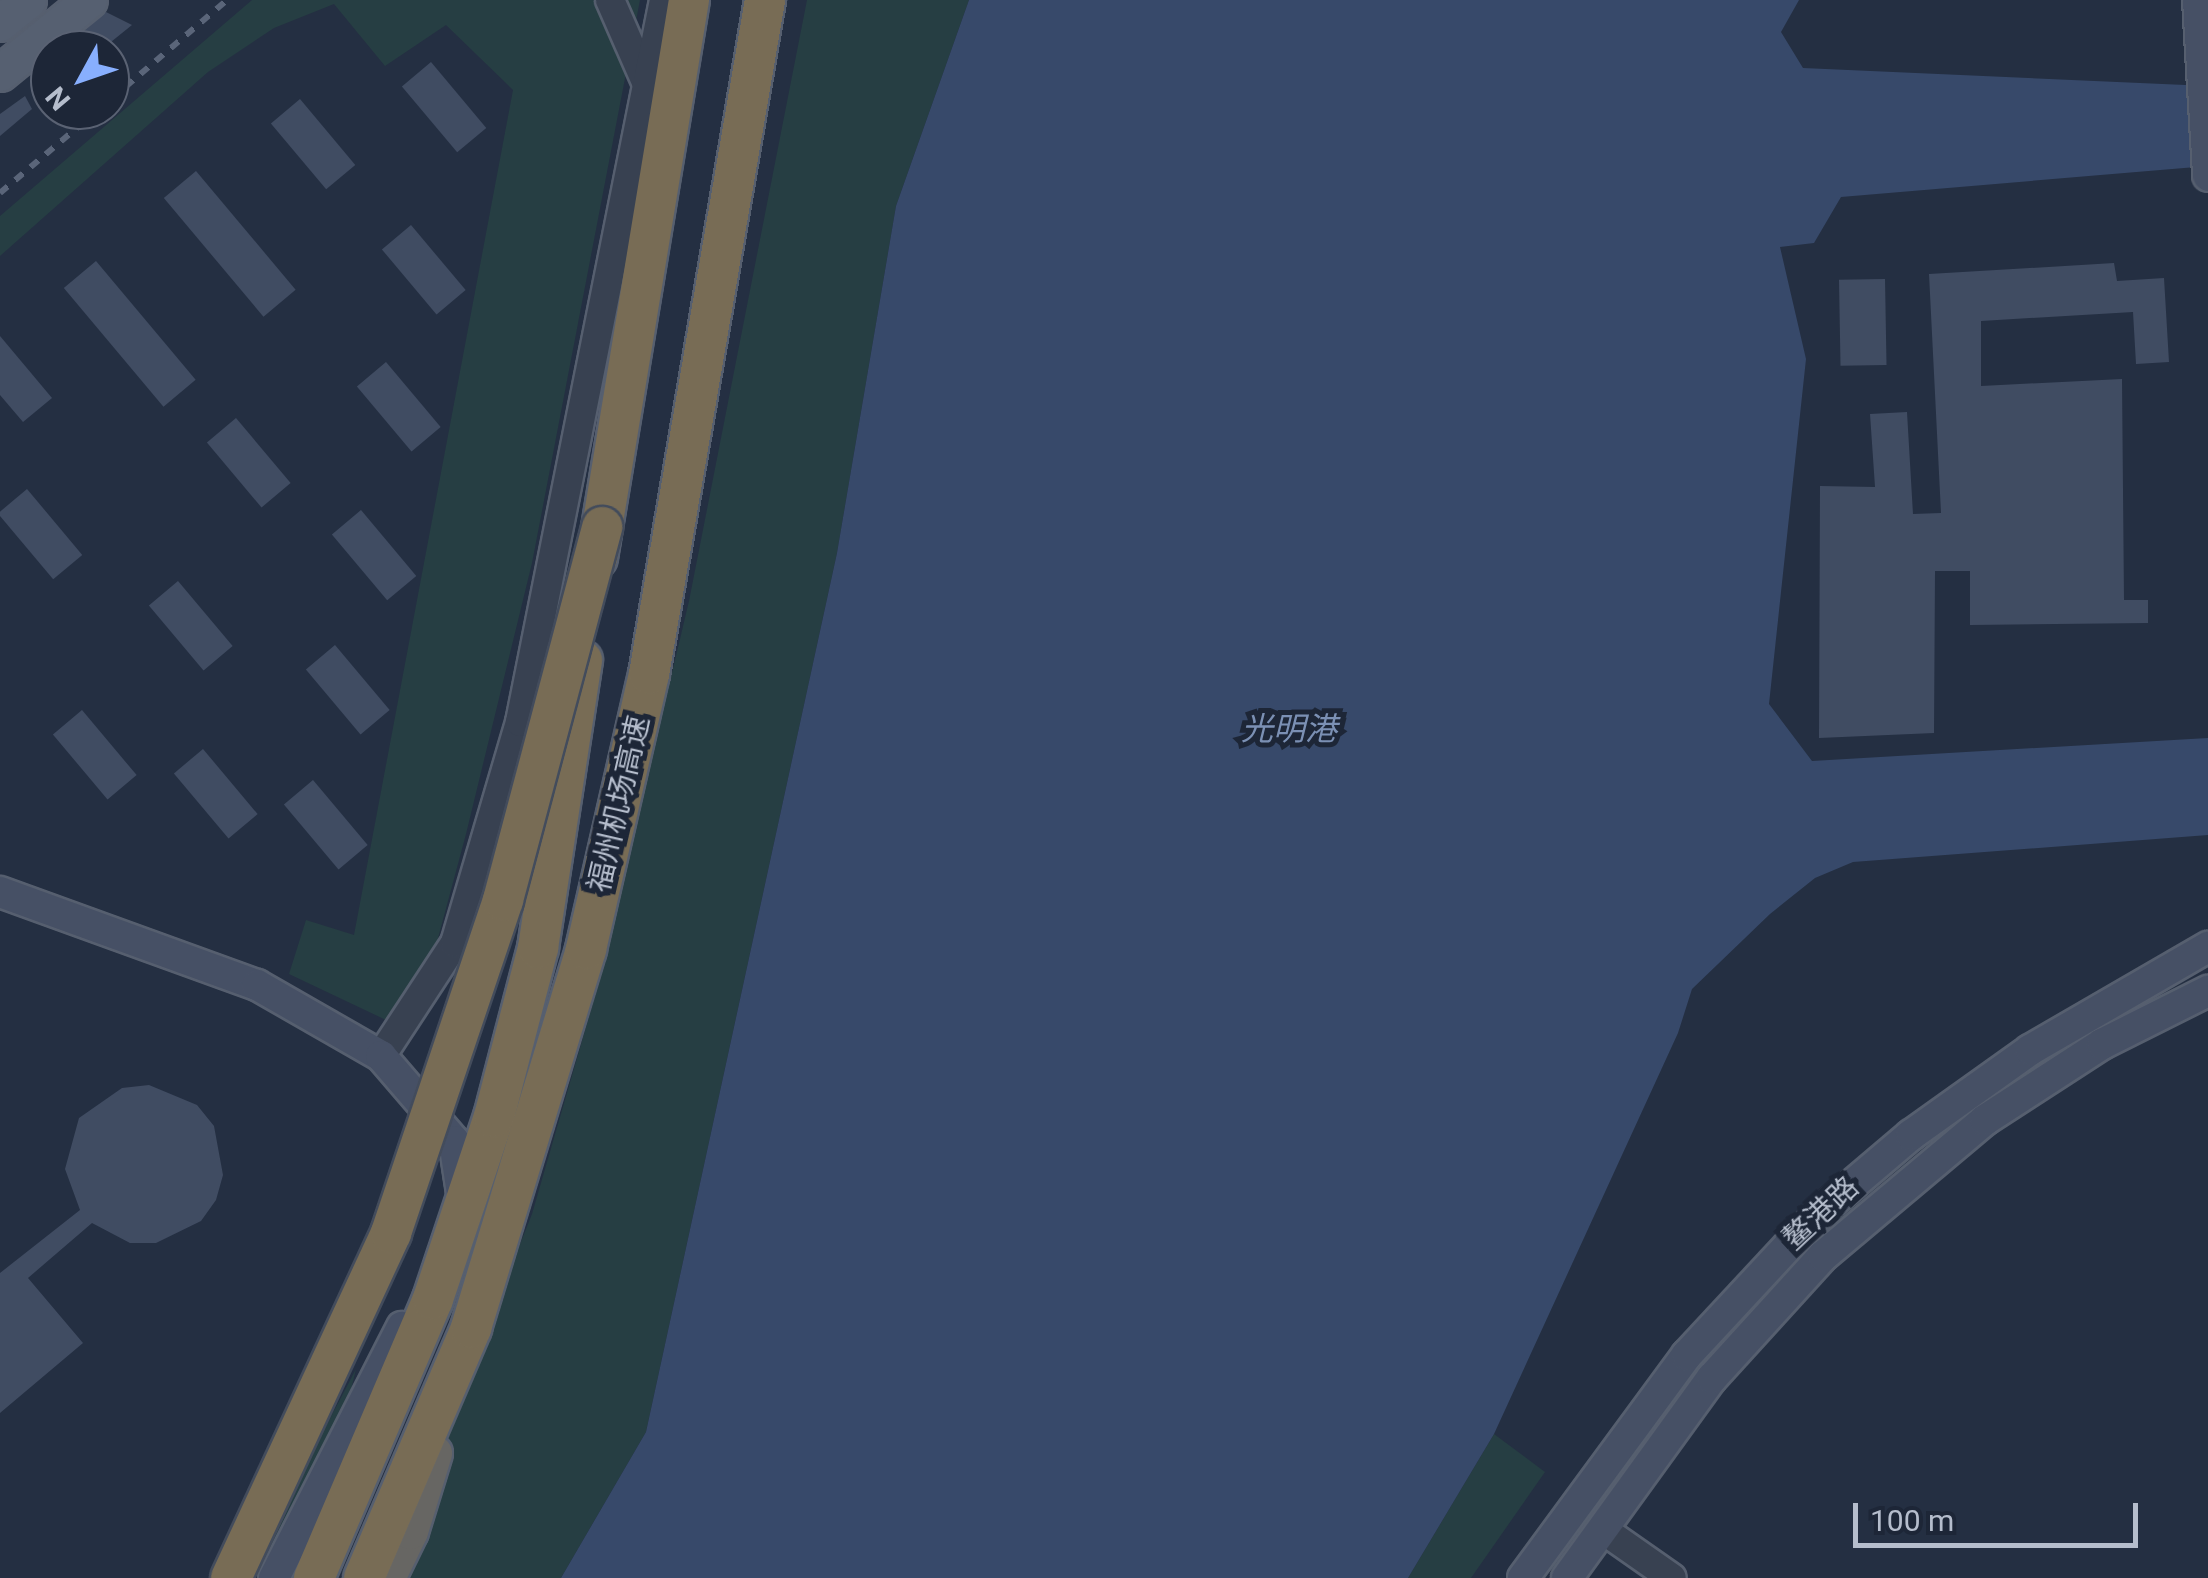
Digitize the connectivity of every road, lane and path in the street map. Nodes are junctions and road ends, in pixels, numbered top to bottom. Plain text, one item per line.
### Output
1 (28, 0) edge
2 (90, 0) edge
3 (610, 0) edge
4 (664, 0) edge
5 (689, 0) edge
6 (765, 0) edge
7 (2195, 0) edge
8 (0, 23) edge
9 (0, 72) edge
10 (649, 90) junction
11 (2208, 176) edge
12 (602, 527) junction
13 (0, 892) edge
14 (2208, 946) edge
15 (2208, 991) edge
16 (381, 1056) junction
17 (471, 1328) junction
18 (1602, 1529) junction
19 (231, 1578) edge
20 (274, 1578) edge
21 (314, 1578) edge
22 (364, 1578) edge
23 (387, 1578) edge
24 (1523, 1578) edge
25 (1567, 1578) edge
26 (1672, 1578) edge

1 - 8 main road
2 - 9 main road
3 - 10 street
4 - 10 street
5 - 12 highway, 福州机场高速
6 - 17 highway, 福州机场高速
7 - 11 main road
10 - 16 street
12 - 19 highway, bridge
12 - 21 highway, 福州机场高速, bridge
13 - 16 main road
14 - 24 main road, 鳌港路
15 - 18 main road, 鳌港路
16 - 20 main road
17 - 22 highway, 福州机场高速
17 - 23 highway
18 - 25 main road, 鳌港路
18 - 26 street

